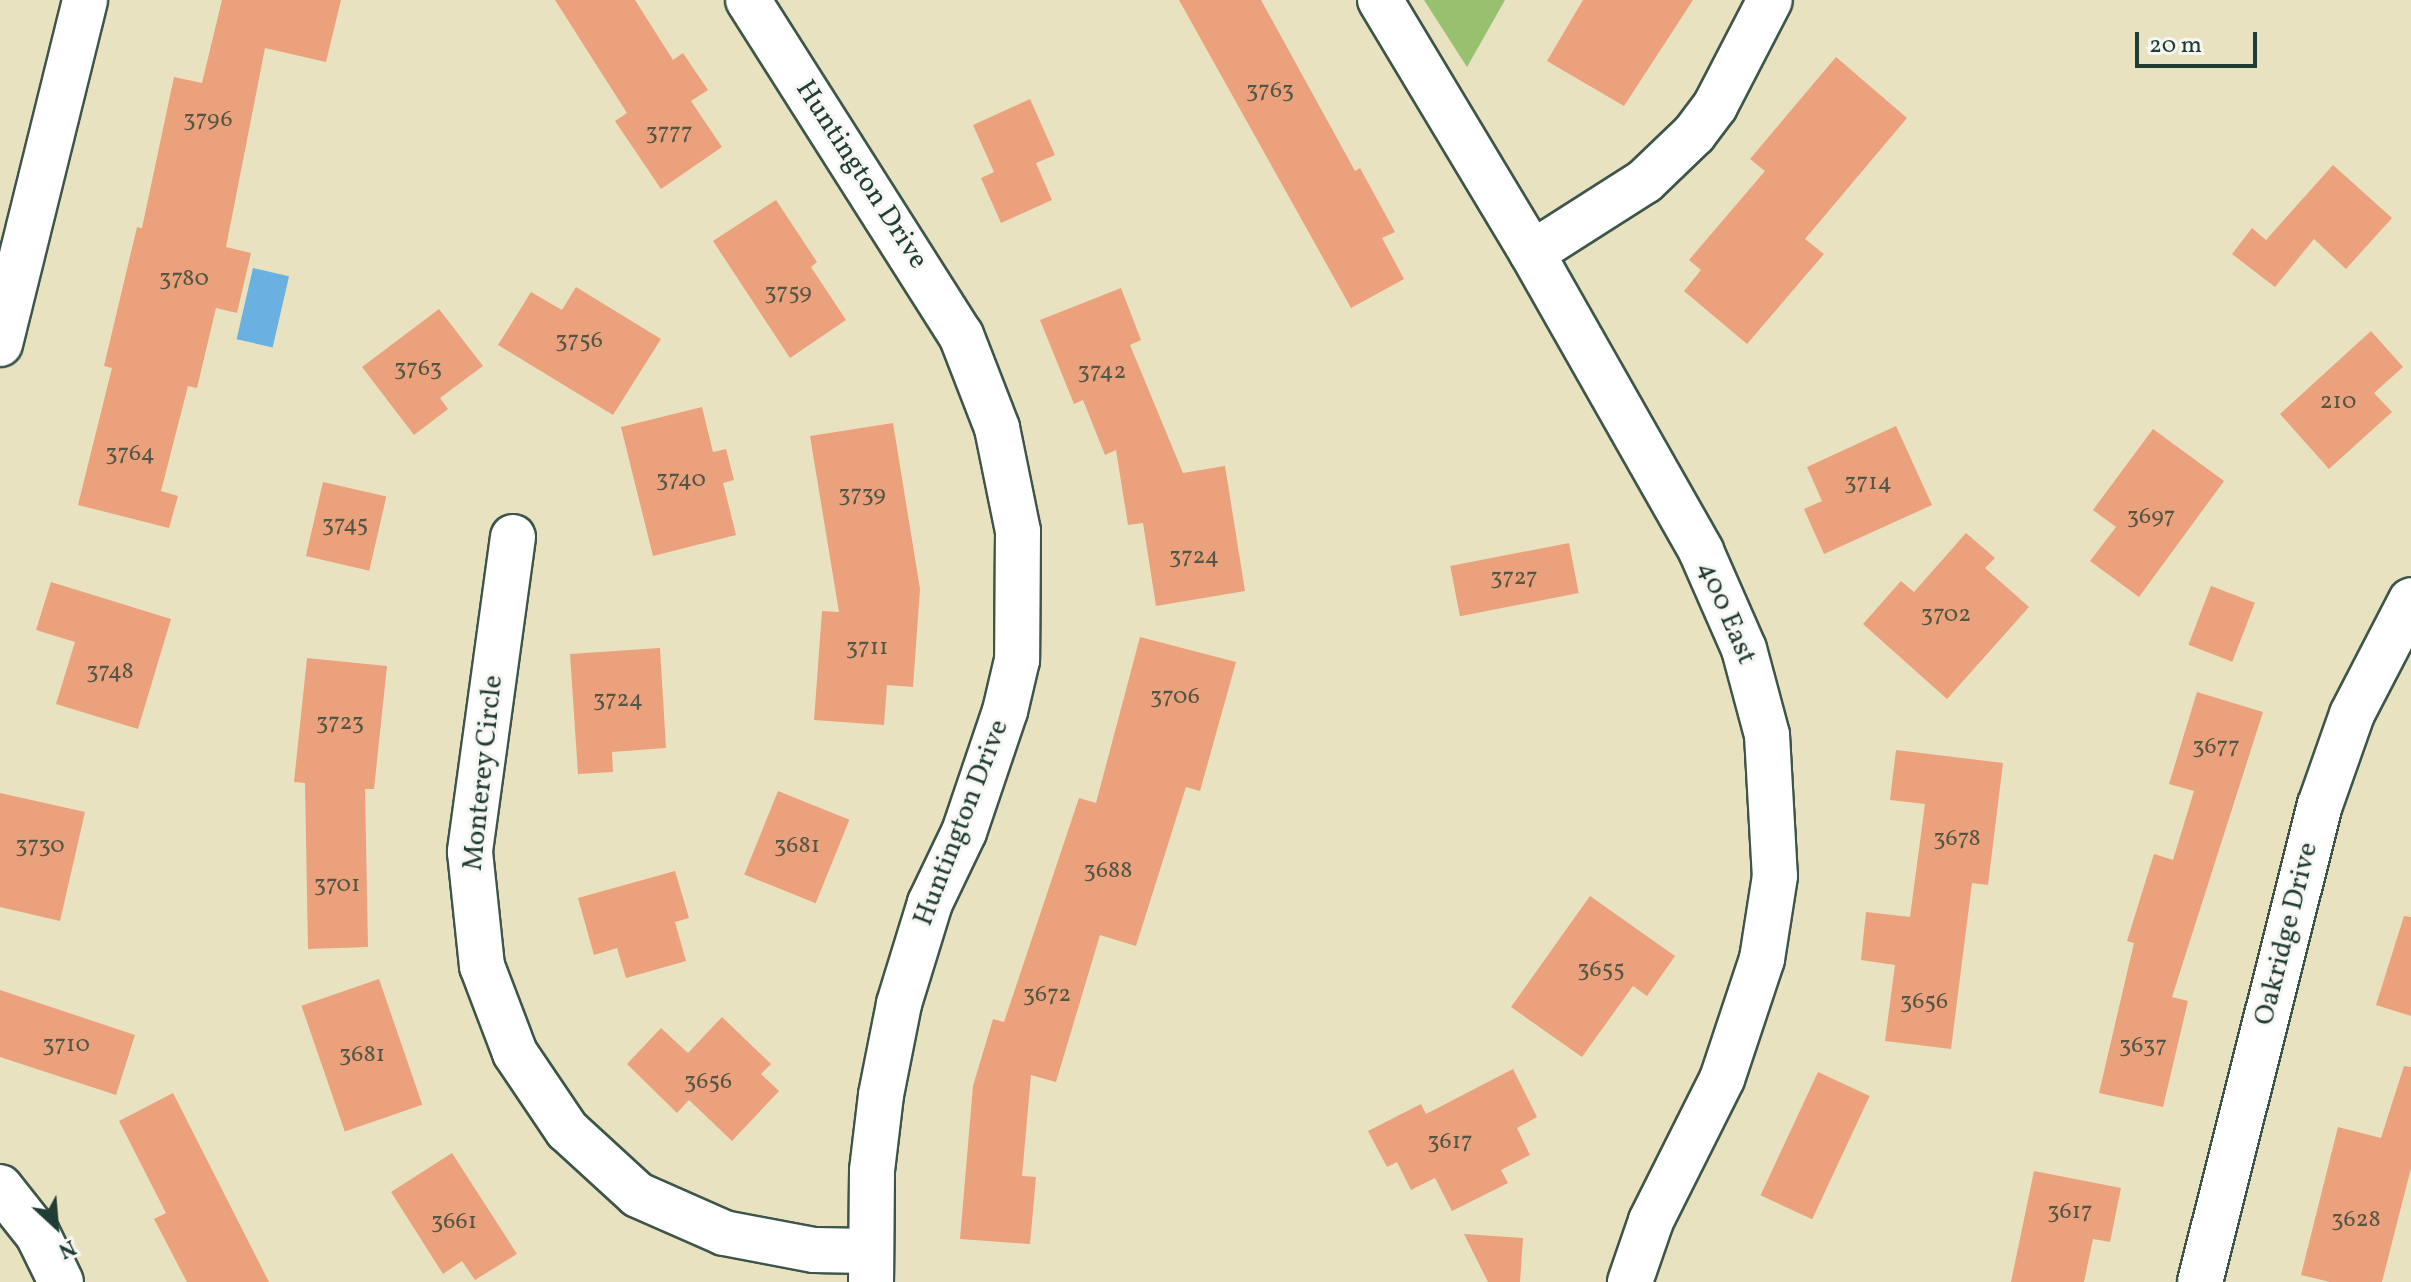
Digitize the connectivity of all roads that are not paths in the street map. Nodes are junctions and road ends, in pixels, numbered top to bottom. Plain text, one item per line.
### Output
1 (85, 0) edge
2 (748, 0) edge
3 (1380, 0) edge
4 (1770, 0) edge
5 (1532, 253) junction
6 (0, 344) edge
7 (513, 537) dead end
8 (2404, 628) edge
9 (0, 1187) edge
10 (870, 1266) edge
11 (61, 1282) edge
12 (1630, 1282) edge
13 (2200, 1282) edge

1 - 6 street
2 - 10 street, Huntington Drive
3 - 5 street, 400 East
4 - 5 street
5 - 12 street, 400 East
7 - 10 street, Monterey Circle
8 - 13 street, Oakridge Drive
9 - 11 street

